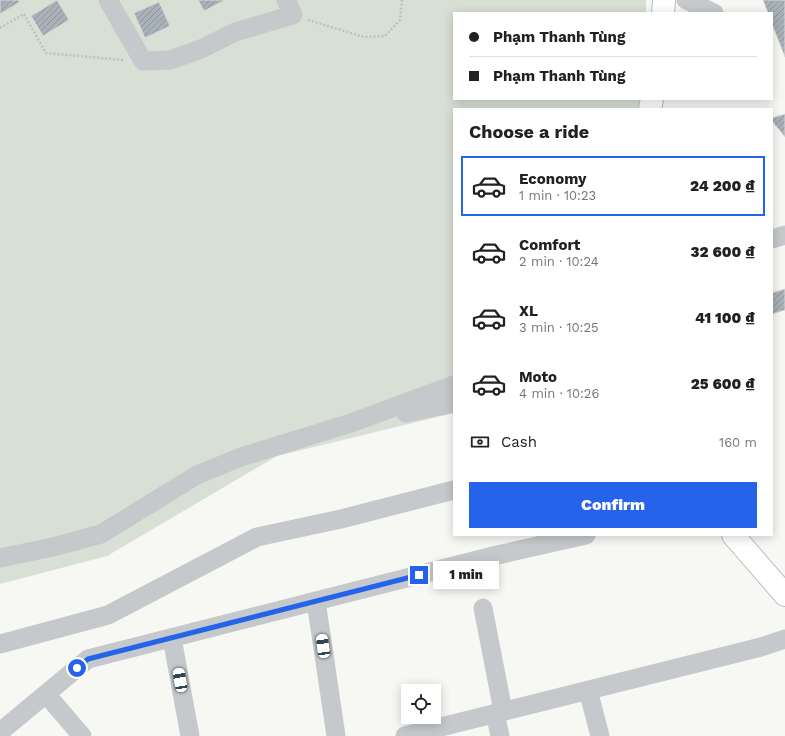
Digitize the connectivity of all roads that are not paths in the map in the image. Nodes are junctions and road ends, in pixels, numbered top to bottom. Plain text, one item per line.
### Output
1 (108, 0) edge
2 (664, 0) edge
3 (686, 0) edge
4 (289, 8) edge
5 (712, 8) edge
6 (663, 12) edge
7 (785, 235) edge
8 (773, 239) edge
9 (453, 385) edge
10 (453, 403) edge
11 (351, 422) junction
12 (453, 490) edge
13 (577, 536) edge
14 (734, 536) edge
15 (515, 543) edge
16 (0, 558) edge
17 (785, 595) edge
18 (316, 601) junction
19 (483, 608) dead end
20 (172, 638) junction
21 (785, 639) edge
22 (0, 644) edge
23 (588, 690) junction
24 (46, 694) junction
25 (499, 712) junction
26 (0, 732) edge
27 (82, 736) edge
28 (190, 736) edge
29 (336, 736) edge
30 (405, 736) edge
31 (500, 736) edge
32 (600, 736) edge

1 - 4 street
2 - 6 main road
3 - 5 street
7 - 8 street
9 - 11 street
10 - 11 street
11 - 16 street
12 - 22 street
13 - 15 street
14 - 17 main road
15 - 18 street
18 - 20 street
18 - 29 street
19 - 25 street
20 - 24 street
20 - 28 street
21 - 23 street
23 - 25 street
23 - 32 street
24 - 26 street
24 - 27 street
25 - 30 street
25 - 31 street

